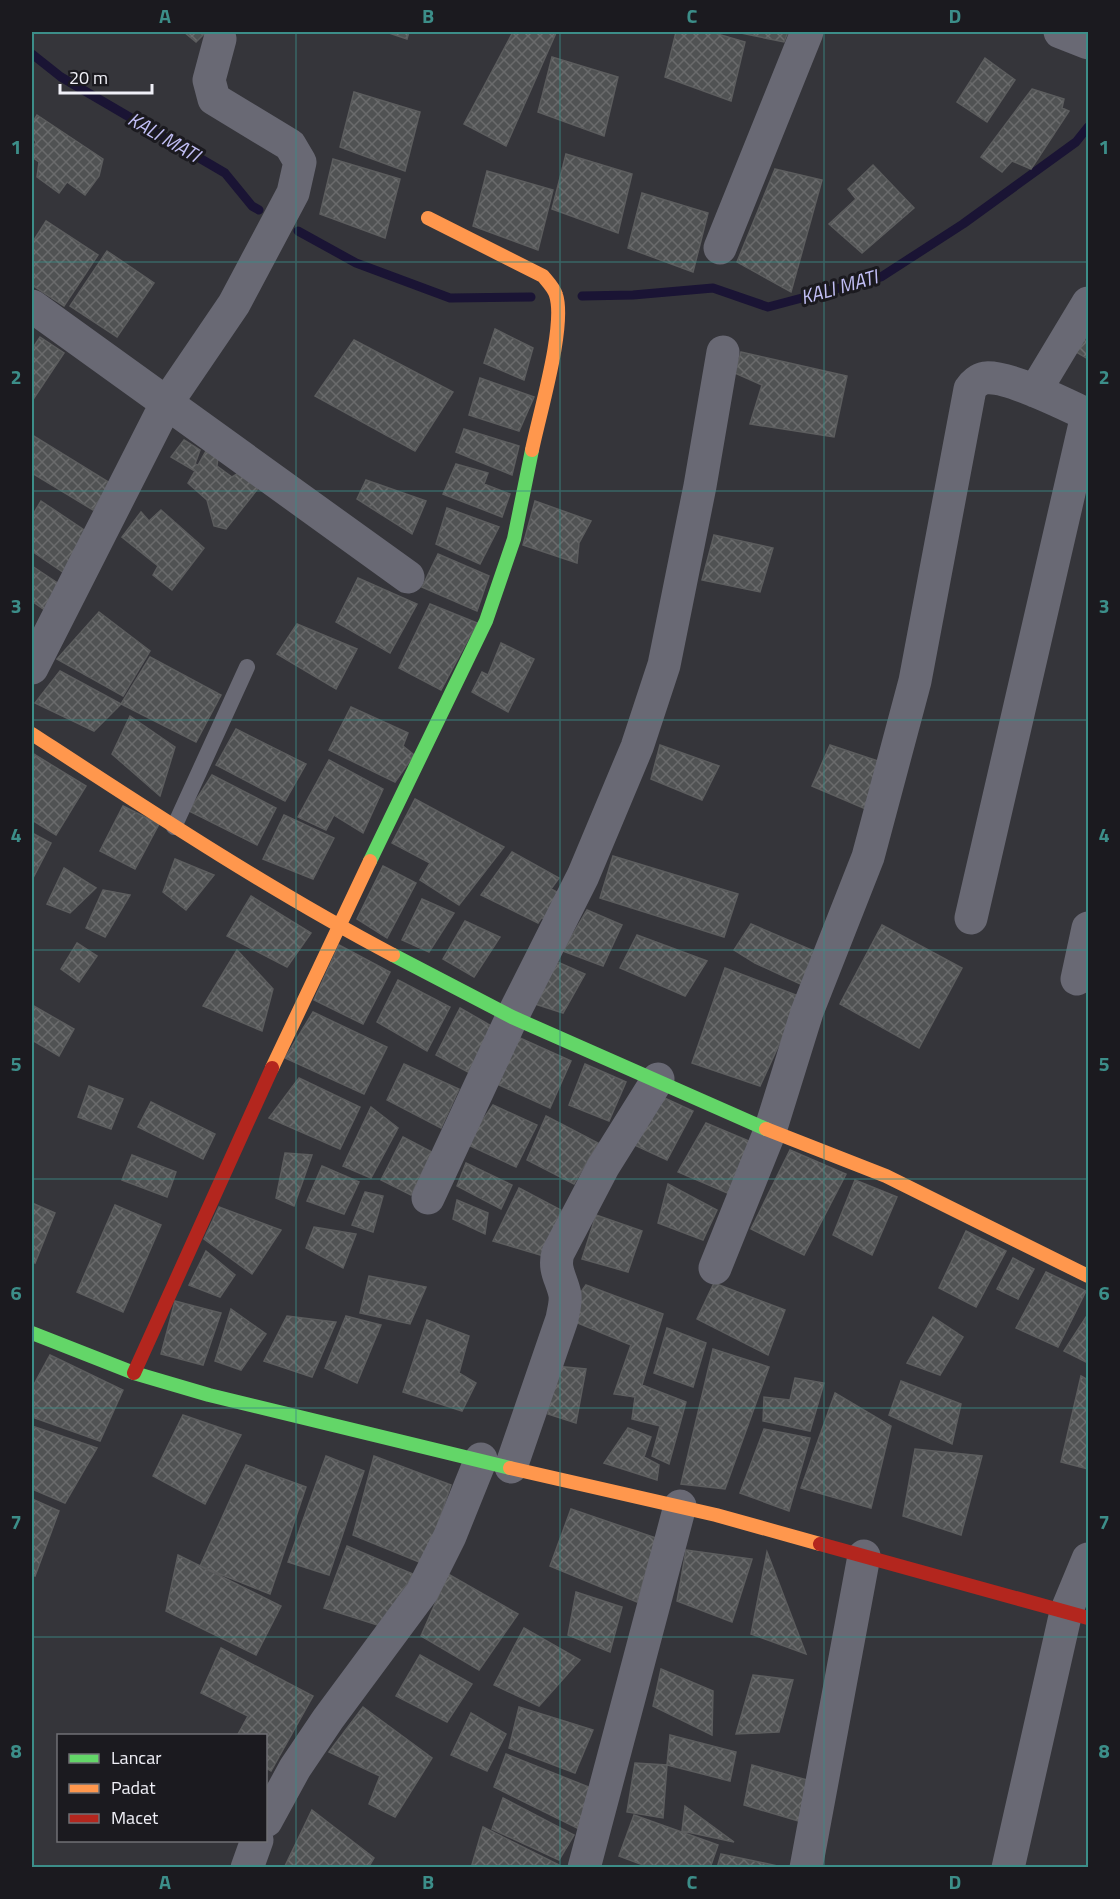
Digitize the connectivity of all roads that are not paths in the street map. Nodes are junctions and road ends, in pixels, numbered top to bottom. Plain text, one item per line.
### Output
1 (807, 32) edge
2 (1060, 32) edge
3 (220, 39) dead end
4 (1089, 44) edge
5 (428, 218) dead end
6 (720, 248) dead end
7 (1089, 303) edge
8 (32, 306) edge
9 (723, 352) dead end
10 (1035, 391) junction
11 (166, 404) junction
12 (1088, 415) edge
13 (408, 577) dead end
14 (247, 667) dead end
15 (32, 668) edge
16 (32, 734) edge
17 (174, 827) junction
18 (971, 918) dead end
19 (339, 926) junction
20 (1089, 928) edge
21 (1077, 980) dead end
22 (512, 1017) junction
23 (658, 1079) junction
24 (770, 1131) junction
25 (428, 1197) dead end
26 (715, 1268) dead end
27 (1089, 1276) edge
28 (32, 1333) edge
29 (134, 1373) junction
30 (496, 1463) junction
31 (680, 1506) junction
32 (864, 1556) junction
33 (1089, 1559) edge
34 (1077, 1615) edge
35 (267, 1819) edge
36 (257, 1842) edge
37 (247, 1868) edge
38 (584, 1868) edge
39 (806, 1868) edge
40 (1008, 1868) edge

1 - 6 street
2 - 4 street
3 - 11 street
5 - 19 street
7 - 10 street
8 - 11 street
9 - 22 street
10 - 12 street
10 - 24 street
11 - 13 street
11 - 15 street
12 - 18 street
14 - 17 lane
16 - 17 street
17 - 19 street
19 - 22 street
19 - 29 street
20 - 21 street
22 - 23 street
22 - 25 street
23 - 24 street
23 - 30 street
24 - 26 street
24 - 27 street
28 - 29 street
29 - 30 street
30 - 31 street
30 - 35 street
31 - 32 street
31 - 38 street
32 - 34 street
32 - 39 street
33 - 34 street
34 - 40 street
36 - 37 street

